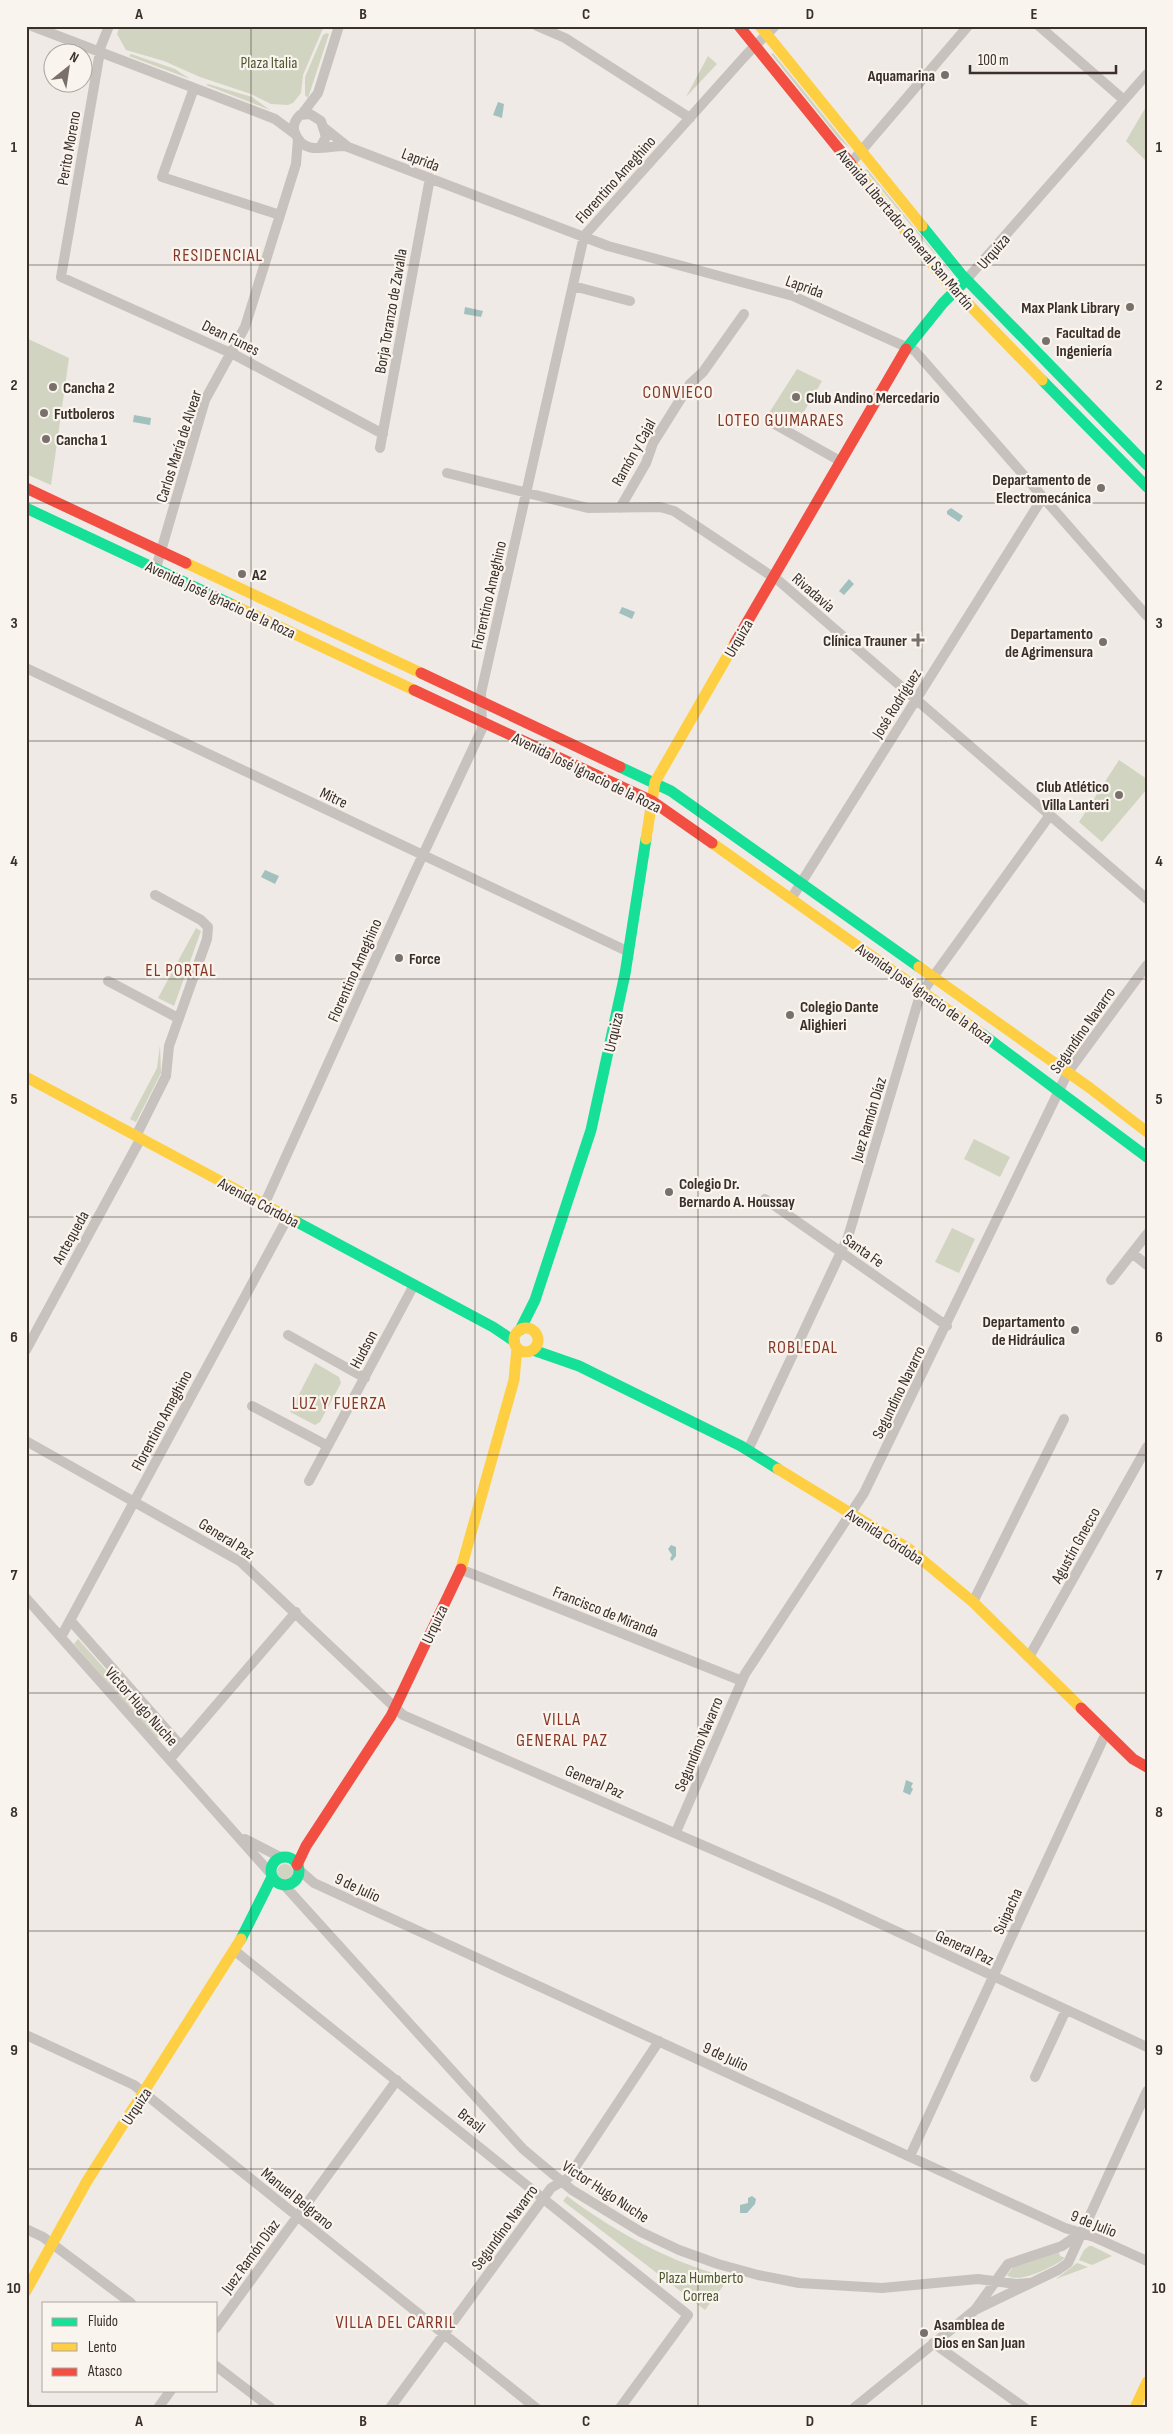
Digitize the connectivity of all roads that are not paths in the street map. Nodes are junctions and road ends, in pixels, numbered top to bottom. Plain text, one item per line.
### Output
1 (32, 26) edge
2 (108, 26) edge
3 (339, 26) edge
4 (537, 26) edge
5 (739, 26) edge
6 (775, 26) edge
7 (968, 26) edge
8 (1039, 26) edge
9 (763, 30) edge
10 (755, 46) junction
11 (100, 52) junction
12 (1147, 74) edge
13 (194, 88) junction
14 (318, 93) junction
15 (1124, 100) junction
16 (300, 116) junction
17 (690, 118) junction
18 (275, 119) junction
19 (322, 124) junction
20 (297, 136) junction
21 (348, 147) junction
22 (317, 148) junction
23 (861, 151) junction
24 (850, 164) junction
25 (295, 166) junction
26 (430, 178) junction
27 (280, 215) junction
28 (584, 237) junction
29 (61, 277) joint
30 (966, 280) junction
31 (573, 286) junction
32 (955, 291) junction
33 (630, 301) dead end
34 (744, 314) dead end
35 (907, 348) junction
36 (231, 353) junction
37 (769, 421) dead end
38 (383, 434) junction
39 (380, 448) dead end
40 (840, 461) junction
41 (1147, 466) edge
42 (447, 473) dead end
43 (26, 488) edge
44 (1147, 488) edge
45 (526, 493) junction
46 (1042, 497) junction
47 (26, 508) edge
48 (620, 508) junction
49 (161, 551) junction
50 (156, 568) junction
51 (773, 577) junction
52 (1147, 616) edge
53 (26, 668) edge
54 (916, 700) junction
55 (482, 702) junction
56 (482, 721) junction
57 (655, 783) junction
58 (652, 801) junction
59 (1050, 815) junction
60 (727, 831) junction
61 (422, 855) junction
62 (801, 883) junction
63 (155, 895) dead end
64 (792, 899) junction
65 (1147, 899) edge
66 (629, 952) junction
67 (1147, 965) edge
68 (933, 976) junction
69 (108, 981) dead end
70 (923, 991) junction
71 (990, 1017) junction
72 (178, 1018) junction
73 (998, 1045) junction
74 (1068, 1072) junction
75 (26, 1077) edge
76 (1060, 1089) junction
77 (1147, 1132) edge
78 (139, 1137) junction
79 (1147, 1157) edge
80 (765, 1199) dead end
81 (264, 1204) junction
82 (288, 1217) junction
83 (1147, 1234) edge
84 (841, 1252) junction
85 (1132, 1253) junction
86 (1147, 1265) edge
87 (1111, 1280) dead end
88 (414, 1285) junction
89 (534, 1300) junction
90 (946, 1326) junction
91 (536, 1334) junction
92 (288, 1335) dead end
93 (517, 1337) junction
94 (26, 1350) edge
95 (532, 1351) junction
96 (579, 1366) junction
97 (365, 1378) junction
98 (514, 1380) junction
99 (252, 1406) dead end
100 (1064, 1419) dead end
101 (26, 1441) edge
102 (328, 1446) junction
103 (1147, 1447) edge
104 (748, 1450) junction
105 (309, 1481) dead end
106 (134, 1502) junction
107 (851, 1514) junction
108 (460, 1570) junction
109 (26, 1598) edge
110 (973, 1602) junction
111 (296, 1612) junction
112 (70, 1620) junction
113 (61, 1637) junction
114 (1029, 1657) junction
115 (742, 1681) junction
116 (395, 1707) junction
117 (1106, 1733) junction
118 (181, 1746) junction
119 (170, 1759) junction
120 (1147, 1767) edge
121 (676, 1832) junction
122 (236, 1833) junction
123 (306, 1846) junction
124 (284, 1858) junction
125 (298, 1867) junction
126 (272, 1876) junction
127 (283, 1885) junction
128 (251, 1923) junction
129 (235, 1952) junction
130 (993, 1976) junction
131 (1066, 2010) junction
132 (26, 2035) edge
133 (659, 2041) junction
134 (1147, 2047) edge
135 (1035, 2077) dead end
136 (397, 2080) junction
137 (1147, 2091) edge
138 (144, 2094) junction
139 (910, 2156) junction
140 (561, 2182) junction
141 (544, 2197) junction
142 (298, 2217) junction
143 (26, 2229) edge
144 (1081, 2233) junction
145 (51, 2243) junction
146 (1147, 2261) edge
147 (995, 2281) junction
148 (1029, 2283) junction
149 (26, 2291) edge
150 (130, 2302) edge
151 (975, 2310) junction
152 (218, 2325) edge
153 (444, 2334) junction
154 (933, 2343) junction
155 (218, 2368) edge
156 (1147, 2382) edge
157 (170, 2392) edge
158 (158, 2408) edge
159 (271, 2408) edge
160 (390, 2408) edge
161 (536, 2408) edge
162 (620, 2408) edge
163 (854, 2408) edge
164 (1025, 2408) edge
165 (1135, 2408) edge

1 - 11 street
2 - 11 street, Perito Moreno
3 - 14 street
4 - 17 street
5 - 10 main road, Avenida Libertador General San Martín
6 - 9 street, Florentino Ameghino
7 - 23 street
8 - 15 street
9 - 10 street, Florentino Ameghino
9 - 23 main road, Avenida Libertador General San Martín
10 - 17 street, Florentino Ameghino
10 - 24 main road, Avenida Libertador General San Martín
11 - 13 street
11 - 29 street, Perito Moreno
12 - 15 street, Urquiza
13 - 18 street
13 - 27 street
14 - 16 street
14 - 19 street
15 - 30 street, Urquiza
16 - 18 street
16 - 19 street
16 - 20 street
17 - 28 street, Florentino Ameghino
18 - 20 street
19 - 21 street, Laprida
19 - 22 street
20 - 22 street
20 - 25 street, Carlos María de Alvear
21 - 22 street, Laprida
21 - 26 street, Laprida
22 - 25 street
23 - 24 street
23 - 30 main road, Avenida Libertador General San Martín
24 - 32 main road, Avenida Libertador General San Martín
25 - 27 street, Carlos María de Alvear
26 - 28 street, Laprida
26 - 38 street, Borja Toranzo de Zavalla
27 - 36 street, Carlos María de Alvear
28 - 31 street, Florentino Ameghino
28 - 35 street, Laprida
29 - 36 street, Dean Funes
30 - 32 main road, Urquiza
30 - 41 main road, Avenida Libertador General San Martín
31 - 33 street
31 - 45 street, Florentino Ameghino
32 - 35 main road, Urquiza
32 - 44 main road, Avenida Libertador General San Martín
34 - 48 street, Ramón y Cajal
35 - 40 main road, Urquiza
35 - 46 street, Laprida
36 - 38 street, Dean Funes
36 - 49 street, Carlos María de Alvear
37 - 40 street
38 - 39 street, Borja Toranzo de Zavalla
40 - 51 main road, Urquiza
42 - 45 street, Rivadavia
43 - 49 main road, Avenida José Ignacio de la Roza
45 - 48 street, Rivadavia
45 - 55 street, Florentino Ameghino
46 - 52 street, Laprida
46 - 54 street, José Rodríguez
47 - 50 main road, Avenida José Ignacio de la Roza
48 - 51 street, Rivadavia
49 - 50 street, Carlos María de Alvear
49 - 55 main road, Avenida José Ignacio de la Roza
50 - 56 main road, Avenida José Ignacio de la Roza
51 - 54 street, Rivadavia
51 - 57 main road, Urquiza
53 - 61 street, Mitre
54 - 59 street, Rivadavia
54 - 62 street, José Rodríguez
55 - 56 street, Florentino Ameghino
55 - 57 main road, Avenida José Ignacio de la Roza
56 - 58 main road, Avenida José Ignacio de la Roza
56 - 61 street, Florentino Ameghino
57 - 58 main road, Urquiza
57 - 60 main road, Avenida José Ignacio de la Roza
58 - 60 main road
58 - 64 main road, Avenida José Ignacio de la Roza
58 - 66 main road, Urquiza
59 - 65 street, Rivadavia
59 - 68 street, Juez Ramón Díaz
60 - 62 main road, Avenida José Ignacio de la Roza
61 - 66 street, Mitre
61 - 81 street, Florentino Ameghino
62 - 64 street, José Rodríguez
62 - 68 main road, Avenida José Ignacio de la Roza
63 - 72 street, Antequeda
64 - 70 main road, Avenida José Ignacio de la Roza
66 - 89 main road, Urquiza
67 - 74 street, Segundino Navarro
68 - 70 street, Juez Ramón Díaz
68 - 71 main road, Avenida José Ignacio de la Roza
69 - 72 street
70 - 71 main road
70 - 73 main road, Avenida José Ignacio de la Roza
70 - 84 street, Juez Ramón Díaz
71 - 74 main road, Avenida José Ignacio de la Roza
72 - 78 street, Antequeda
73 - 74 main road
73 - 76 main road, Avenida José Ignacio de la Roza
74 - 76 street, Segundino Navarro
74 - 77 main road, Avenida José Ignacio de la Roza
75 - 78 main road, Avenida Córdoba
76 - 79 main road, Avenida José Ignacio de la Roza
76 - 90 street, Segundino Navarro
78 - 81 main road, Avenida Córdoba
78 - 94 street, Antequeda
80 - 84 street, Santa Fe
81 - 82 main road, Avenida Córdoba
82 - 88 main road, Avenida Córdoba
82 - 106 street, Florentino Ameghino
83 - 85 street
84 - 90 street, Santa Fe
84 - 104 street, Juez Ramón Díaz
85 - 86 street
85 - 87 street
88 - 93 main road, Avenida Córdoba
88 - 97 street, Hudson
89 - 91 main road, Urquiza
89 - 93 main road, Urquiza
90 - 107 street, Segundino Navarro
91 - 93 main road
91 - 95 main road
91 - 96 main road, Avenida Córdoba
92 - 97 street
93 - 95 main road
93 - 98 main road, Urquiza
95 - 96 main road, Avenida Córdoba
95 - 98 main road, Urquiza
96 - 104 main road, Avenida Córdoba
97 - 102 street, Hudson
98 - 108 main road, Urquiza
99 - 102 street
100 - 110 street
101 - 106 street, General Paz
102 - 105 street, Hudson
103 - 114 street, Agustín Gnecco
104 - 107 main road, Avenida Córdoba
106 - 111 street, General Paz
106 - 112 street, Florentino Ameghino
107 - 110 main road, Avenida Córdoba
107 - 115 street, Segundino Navarro
108 - 115 street, Francisco de Miranda
108 - 116 main road, Urquiza
109 - 113 street, Víctor Hugo Nuche
110 - 114 main road, Avenida Córdoba
111 - 116 street, General Paz
111 - 118 street
112 - 113 street, Florentino Ameghino
112 - 118 street, Víctor Hugo Nuche
113 - 119 street, Víctor Hugo Nuche
114 - 117 main road, Avenida Córdoba
115 - 121 street, Segundino Navarro
116 - 121 street, General Paz
116 - 123 main road, Urquiza
117 - 120 main road, Avenida Córdoba
117 - 130 street, Suipacha
118 - 119 street
119 - 122 street, Víctor Hugo Nuche
121 - 130 street, General Paz
122 - 124 street, Víctor Hugo Nuche
122 - 126 street, Víctor Hugo Nuche
123 - 124 main road, Urquiza
123 - 125 main road, Urquiza
124 - 125 main road
124 - 126 main road
125 - 127 main road
125 - 133 street, 9 de Julio
126 - 127 main road
126 - 128 main road, Urquiza
127 - 128 main road, Urquiza
127 - 140 street, Víctor Hugo Nuche
128 - 129 main road, Urquiza
129 - 136 street, Brasil
129 - 138 main road, Urquiza
130 - 131 street, General Paz
130 - 139 street, Suipacha
131 - 134 street, General Paz
131 - 135 street
132 - 138 street, Manuel Belgrano
133 - 139 street, 9 de Julio
133 - 140 street, Segundino Navarro
136 - 141 street, Brasil
136 - 142 street, Juez Ramón Díaz
137 - 144 street
138 - 142 street, Manuel Belgrano
138 - 145 main road, Urquiza
139 - 144 street, 9 de Julio
140 - 141 street, Segundino Navarro
140 - 147 street, Víctor Hugo Nuche
141 - 153 street, Segundino Navarro
141 - 162 street, Brasil
142 - 152 street, Juez Ramón Díaz
142 - 153 street, Manuel Belgrano
143 - 145 street
144 - 146 street, 9 de Julio
144 - 147 street
144 - 148 street
145 - 149 main road, Urquiza
145 - 150 street
147 - 148 street, Víctor Hugo Nuche
147 - 151 street
148 - 151 street
151 - 154 street
153 - 160 street, Segundino Navarro
153 - 161 street, Manuel Belgrano
154 - 163 street
154 - 164 street
155 - 159 street
156 - 165 main road
157 - 158 street

